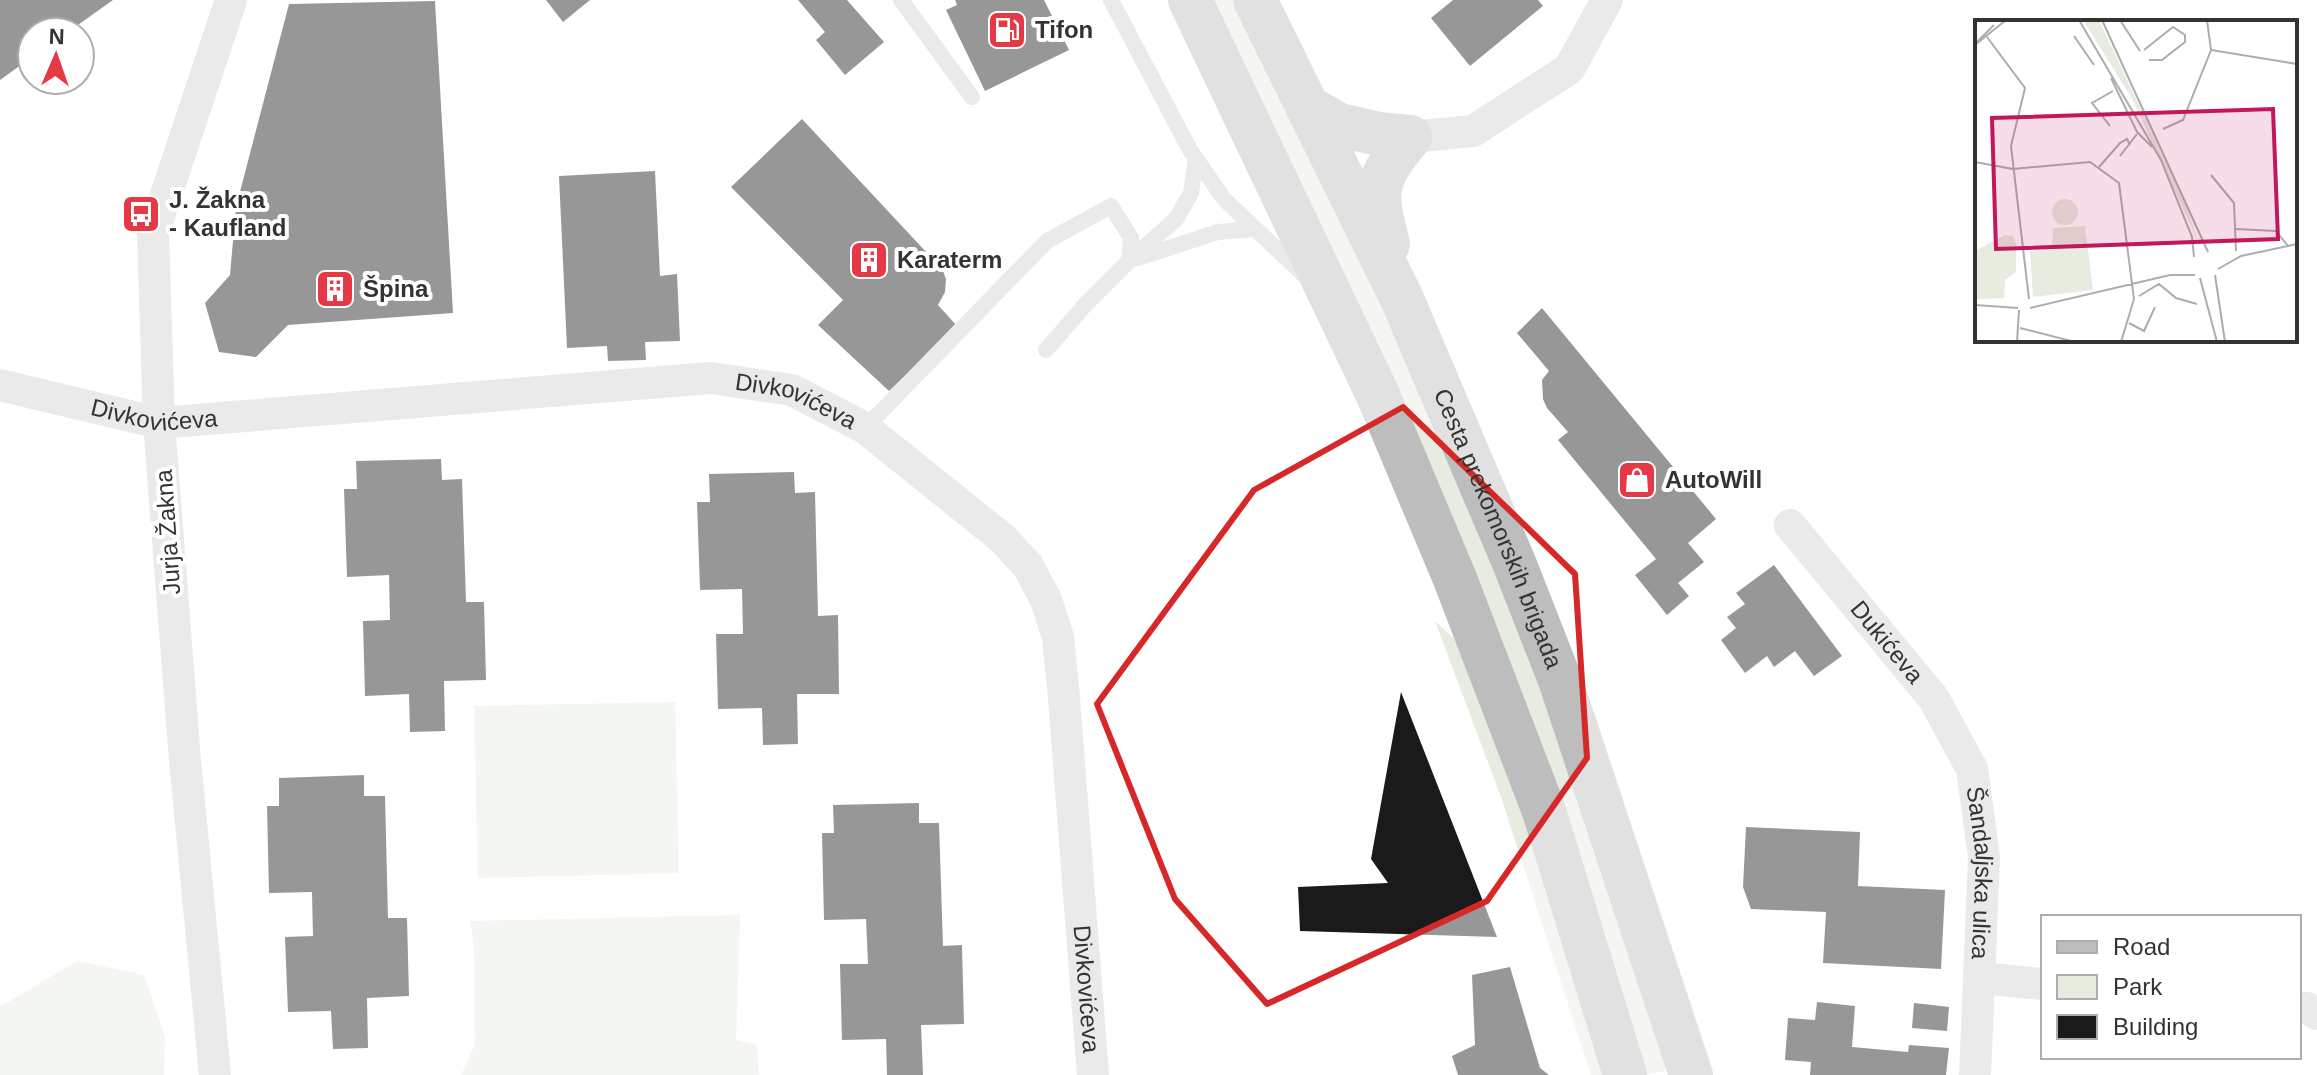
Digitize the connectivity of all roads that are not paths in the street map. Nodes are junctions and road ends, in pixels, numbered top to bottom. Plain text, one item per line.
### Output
1 (231, 0) edge
2 (1111, 0) edge
3 (1190, 0) edge
4 (1255, 0) edge
5 (1607, 0) edge
6 (908, 2) edge
7 (972, 97) dead end
8 (1308, 107) junction
9 (1410, 137) junction
10 (1196, 158) junction
11 (1254, 229) junction
12 (1129, 261) junction
13 (1402, 299) junction
14 (1334, 303) junction
15 (1046, 350) dead end
16 (0, 385) edge
17 (159, 423) junction
18 (865, 428) junction
19 (1790, 525) dead end
20 (1972, 769) joint
21 (1980, 978) junction
22 (2041, 984) edge
23 (215, 1075) edge
24 (1093, 1075) edge
25 (1625, 1075) edge
26 (1691, 1075) edge
27 (1975, 1075) edge

1 - 17 street, Jurja Žakna
2 - 10 lane
3 - 14 main road
4 - 8 main road, Cesta prekomorskih brigada
5 - 9 street
6 - 7 lane
8 - 9 main road
8 - 13 main road, Cesta prekomorskih brigada
9 - 13 main road
10 - 11 lane
10 - 12 lane
11 - 12 lane
11 - 14 lane
12 - 15 lane
12 - 18 lane
13 - 26 main road, Cesta prekomorskih brigada
14 - 25 main road
16 - 17 street, Divkovićeva
17 - 18 street, Divkovićeva
17 - 23 street, Jurja Žakna
18 - 24 street, Divkovićeva
19 - 20 street, Dukićeva
20 - 21 street, Šandaljska ulica
21 - 22 street, Šandaljska ulica
21 - 27 street, Šandaljska ulica

